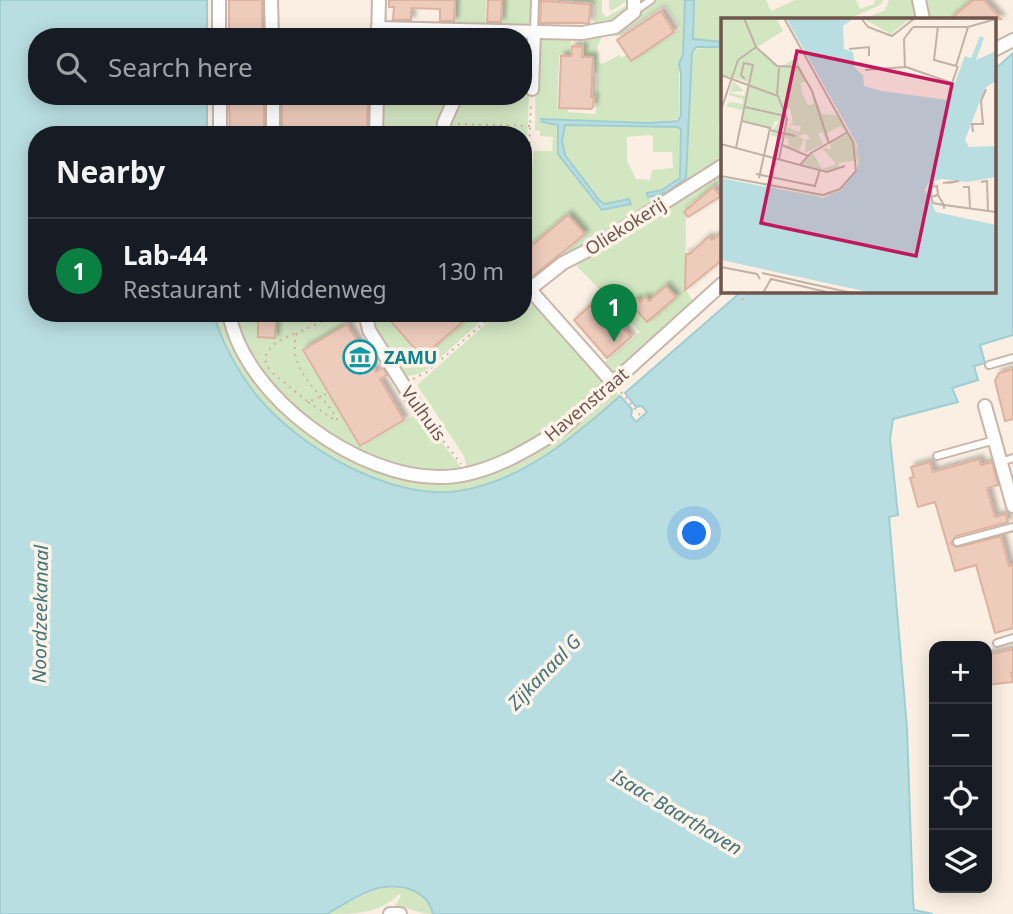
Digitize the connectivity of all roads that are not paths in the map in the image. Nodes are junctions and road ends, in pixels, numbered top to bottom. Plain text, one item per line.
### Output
1 (219, 0) edge
2 (271, 0) edge
3 (379, 0) edge
4 (535, 0) edge
5 (651, 0) edge
6 (919, 0) edge
7 (634, 6) edge
8 (923, 18) edge
9 (219, 28) edge
10 (272, 28) edge
11 (378, 28) edge
12 (534, 32) junction
13 (1013, 40) edge
14 (996, 49) edge
15 (532, 89) dead end
16 (219, 105) edge
17 (273, 105) edge
18 (377, 105) edge
19 (453, 105) edge
20 (220, 126) edge
21 (273, 126) edge
22 (376, 126) edge
23 (445, 126) edge
24 (721, 167) edge
25 (532, 283) edge
26 (721, 286) edge
27 (532, 292) edge
28 (232, 322) edge
29 (366, 322) edge
30 (1013, 358) edge
31 (989, 365) dead end
32 (613, 383) junction
33 (985, 406) dead end
34 (419, 410) road end
35 (995, 440) junction
36 (937, 456) dead end
37 (1007, 460) edge
38 (1013, 506) edge
39 (1013, 527) edge
40 (957, 542) dead end
41 (1013, 638) edge
42 (997, 643) dead end
43 (390, 914) edge
44 (400, 914) edge

1 - 9 street
2 - 10 street
3 - 11 street
4 - 12 lane
5 - 7 lane
6 - 8 street
7 - 12 street
12 - 15 street
13 - 14 street
16 - 20 street
17 - 21 street
18 - 22 street
19 - 23 street
24 - 25 street, Oliekokerij
26 - 32 street, Havenstraat
27 - 32 street
28 - 32 street, Havenstraat
29 - 34 street, Vulhuis
30 - 31 lane
33 - 35 street
35 - 36 lane
35 - 37 street
37 - 38 street
39 - 40 lane
41 - 42 lane
43 - 44 street

